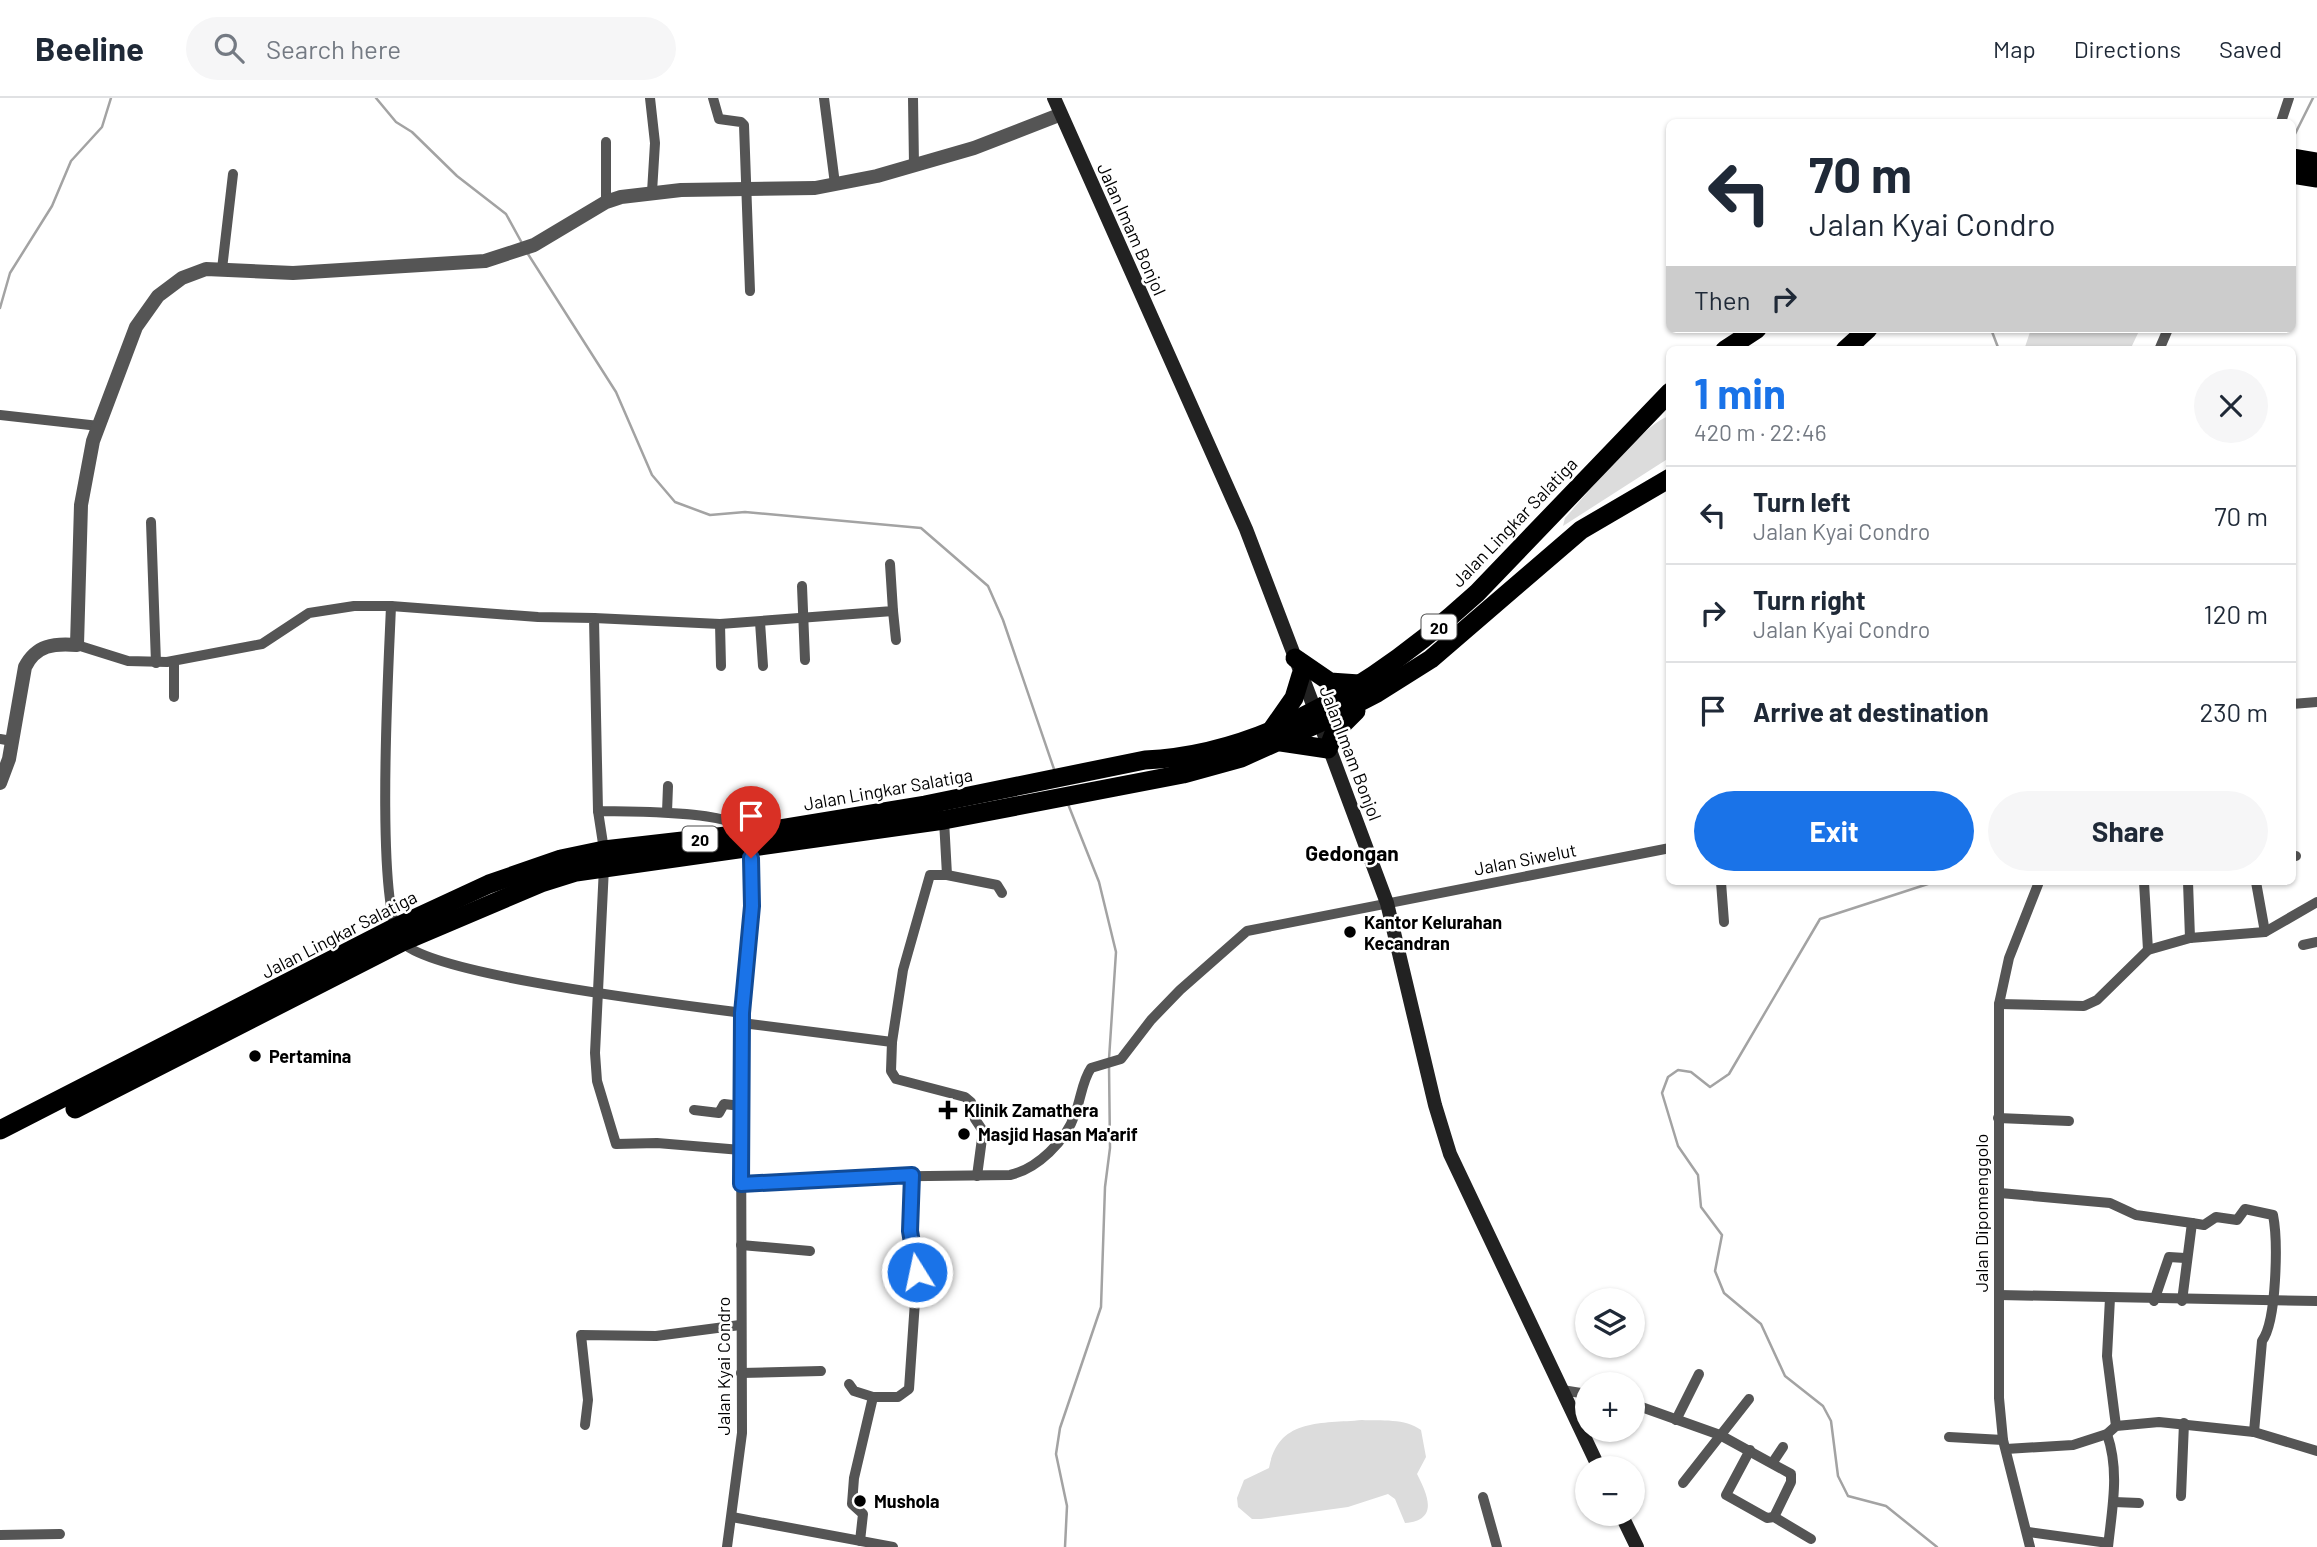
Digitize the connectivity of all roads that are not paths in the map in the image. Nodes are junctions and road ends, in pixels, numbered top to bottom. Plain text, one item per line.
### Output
1 (650, 98) edge
2 (713, 98) edge
3 (824, 98) edge
4 (913, 98) edge
5 (1054, 98) edge
6 (2289, 98) edge
7 (1059, 116) junction
8 (2282, 119) edge
9 (606, 142) dead end
10 (2299, 161) edge
11 (914, 165) junction
12 (233, 174) dead end
13 (2317, 179) edge
14 (2296, 182) edge
15 (835, 184) junction
16 (749, 190) junction
17 (652, 192) junction
18 (606, 202) junction
19 (222, 269) junction
20 (750, 291) dead end
21 (1751, 333) edge
22 (1864, 333) edge
23 (1731, 346) edge
24 (1849, 346) edge
25 (1665, 400) edge
26 (0, 415) edge
27 (99, 426) junction
28 (1666, 480) edge
29 (151, 522) dead end
30 (890, 564) dead end
31 (802, 586) dead end
32 (391, 606) junction
33 (893, 611) junction
34 (594, 618) junction
35 (803, 620) junction
36 (760, 622) junction
37 (720, 624) junction
38 (896, 640) dead end
39 (77, 645) junction
40 (806, 660) dead end
41 (174, 661) junction
42 (156, 663) junction
43 (720, 666) dead end
44 (763, 666) dead end
45 (1298, 667) junction
46 (1368, 688) junction
47 (174, 697) dead end
48 (2317, 702) edge
49 (2296, 704) edge
50 (1317, 717) junction
51 (1273, 735) junction
52 (6, 740) edge
53 (1328, 749) junction
54 (0, 782) edge
55 (668, 786) dead end
56 (598, 811) junction
57 (667, 813) junction
58 (944, 820) junction
59 (749, 841) junction
60 (1666, 849) edge
61 (604, 859) junction
62 (947, 875) junction
63 (1721, 885) edge
64 (2038, 885) edge
65 (2144, 885) edge
66 (2188, 885) edge
67 (2257, 885) edge
68 (1002, 892) dead end
69 (2317, 902) edge
70 (1387, 903) junction
71 (1724, 922) dead end
72 (2265, 932) junction
73 (398, 935) junction
74 (2190, 938) junction
75 (2317, 942) edge
76 (2303, 945) dead end
77 (2148, 950) junction
78 (597, 992) junction
79 (1999, 1004) junction
80 (742, 1018) junction
81 (892, 1042) junction
82 (741, 1106) junction
83 (694, 1110) dead end
84 (1998, 1118) junction
85 (2069, 1121) dead end
86 (0, 1130) edge
87 (0, 1142) edge
88 (741, 1150) junction
89 (912, 1175) junction
90 (977, 1176) junction
91 (741, 1184) junction
92 (2000, 1193) junction
93 (2192, 1223) junction
94 (741, 1245) junction
95 (810, 1251) dead end
96 (2185, 1258) junction
97 (1999, 1296) junction
98 (2110, 1298) junction
99 (2154, 1301) junction
100 (2182, 1301) junction
101 (2273, 1301) junction
102 (2317, 1301) edge
103 (740, 1325) junction
104 (821, 1371) dead end
105 (741, 1373) junction
106 (1699, 1374) dead end
107 (849, 1384) dead end
108 (1562, 1390) junction
109 (1575, 1392) edge
110 (873, 1397) junction
111 (1749, 1399) dead end
112 (1645, 1408) edge
113 (1676, 1419) junction
114 (2184, 1423) junction
115 (585, 1425) dead end
116 (2111, 1430) junction
117 (2253, 1432) junction
118 (1720, 1435) junction
119 (1949, 1437) dead end
120 (2005, 1445) junction
121 (1783, 1447) dead end
122 (1750, 1450) junction
123 (2316, 1450) edge
124 (1593, 1456) edge
125 (1773, 1462) junction
126 (1683, 1483) dead end
127 (2181, 1496) dead end
128 (1483, 1497) dead end
129 (2114, 1502) junction
130 (2139, 1503) dead end
131 (732, 1517) junction
132 (1774, 1517) junction
133 (1627, 1526) edge
134 (2028, 1532) junction
135 (60, 1534) dead end
136 (0, 1535) edge
137 (1811, 1539) dead end
138 (860, 1541) junction
139 (2108, 1545) edge
140 (727, 1547) edge
141 (893, 1547) edge
142 (1497, 1547) edge
143 (1637, 1547) edge
144 (2030, 1547) edge

1 - 17 street
2 - 16 street
3 - 15 street
4 - 11 street
5 - 7 main road, Jalan Imam Bonjol
6 - 8 street
7 - 11 street
7 - 45 main road, Jalan Imam Bonjol
9 - 18 street
10 - 13 highway
11 - 15 street
12 - 19 street
13 - 14 highway
15 - 16 street
16 - 17 street
16 - 20 street
17 - 18 street
18 - 19 street
19 - 27 street
21 - 23 highway
22 - 24 highway
25 - 46 highway, Jalan Lingkar Salatiga / 20
26 - 27 street
27 - 39 street
28 - 46 highway, Jalan Lingkar Salatiga / 20
29 - 42 street
30 - 33 street
31 - 35 street
32 - 34 street
32 - 41 street
32 - 73 street
33 - 35 street
33 - 38 street
34 - 37 street
34 - 56 street
35 - 36 street
35 - 40 street
36 - 37 street
36 - 44 street
37 - 43 street
39 - 42 street
39 - 52 street
41 - 42 street
41 - 47 street
45 - 46 highway
45 - 50 main road, Jalan Imam Bonjol
45 - 51 highway
46 - 50 highway, Jalan Lingkar Salatiga / 20
46 - 53 highway
48 - 49 street
50 - 51 highway, Jalan Lingkar Salatiga / 20
50 - 53 main road, Jalan Imam Bonjol
51 - 53 highway
51 - 58 highway, Jalan Lingkar Salatiga / 20
51 - 59 highway, Jalan Lingkar Salatiga / 20
52 - 54 street
53 - 70 main road, Jalan Imam Bonjol
55 - 57 street
56 - 57 street
56 - 61 street
57 - 59 street
58 - 59 highway, Jalan Lingkar Salatiga / 20
58 - 62 street
59 - 61 highway, Jalan Lingkar Salatiga / 20
59 - 80 street, Jalan Kyai Condro
60 - 70 street, Jalan Siwelut
61 - 73 highway, Jalan Lingkar Salatiga / 20
61 - 78 street
62 - 68 street
62 - 81 street
63 - 71 street
64 - 79 street, Jalan Dipomenggolo
65 - 77 street
66 - 74 street
67 - 72 street
69 - 72 street
70 - 90 street
70 - 108 main road, Jalan Imam Bonjol
72 - 74 street
73 - 78 street
73 - 86 highway, Jalan Lingkar Salatiga / 20
73 - 87 highway, Jalan Lingkar Salatiga / 20
74 - 77 street
75 - 76 street
77 - 79 street
78 - 80 street
78 - 88 street
79 - 84 street, Jalan Dipomenggolo
80 - 81 street
80 - 82 street, Jalan Kyai Condro
81 - 90 street
82 - 83 street
82 - 88 street, Jalan Kyai Condro
84 - 85 street
84 - 92 street, Jalan Dipomenggolo
88 - 91 street, Jalan Kyai Condro
89 - 90 street
89 - 91 street
89 - 110 street
91 - 94 street, Jalan Kyai Condro
92 - 93 street
92 - 97 street, Jalan Dipomenggolo
93 - 96 street
93 - 101 street
94 - 95 street
94 - 103 street, Jalan Kyai Condro
96 - 99 street
96 - 100 street
97 - 98 street
97 - 120 street, Jalan Dipomenggolo
98 - 99 street
98 - 116 street
99 - 100 street
100 - 101 street
101 - 102 street
101 - 117 street
103 - 105 street, Jalan Kyai Condro
103 - 115 street
104 - 105 street
105 - 131 street, Jalan Kyai Condro
106 - 113 street
107 - 110 street
108 - 109 street
108 - 124 main road, Jalan Imam Bonjol
110 - 138 street
111 - 118 street
112 - 113 street
113 - 118 street
114 - 116 street
114 - 117 street
114 - 127 street
116 - 120 street
116 - 129 street
117 - 123 street
118 - 122 street
118 - 126 street
119 - 120 street
120 - 134 street, Jalan Dipomenggolo
121 - 125 street
122 - 125 street
122 - 132 street
125 - 132 street
128 - 142 street
129 - 130 street
129 - 139 street
131 - 138 street
131 - 140 street, Jalan Kyai Condro
132 - 137 street
133 - 143 main road
134 - 139 street
134 - 144 street, Jalan Dipomenggolo
135 - 136 street
138 - 141 street

